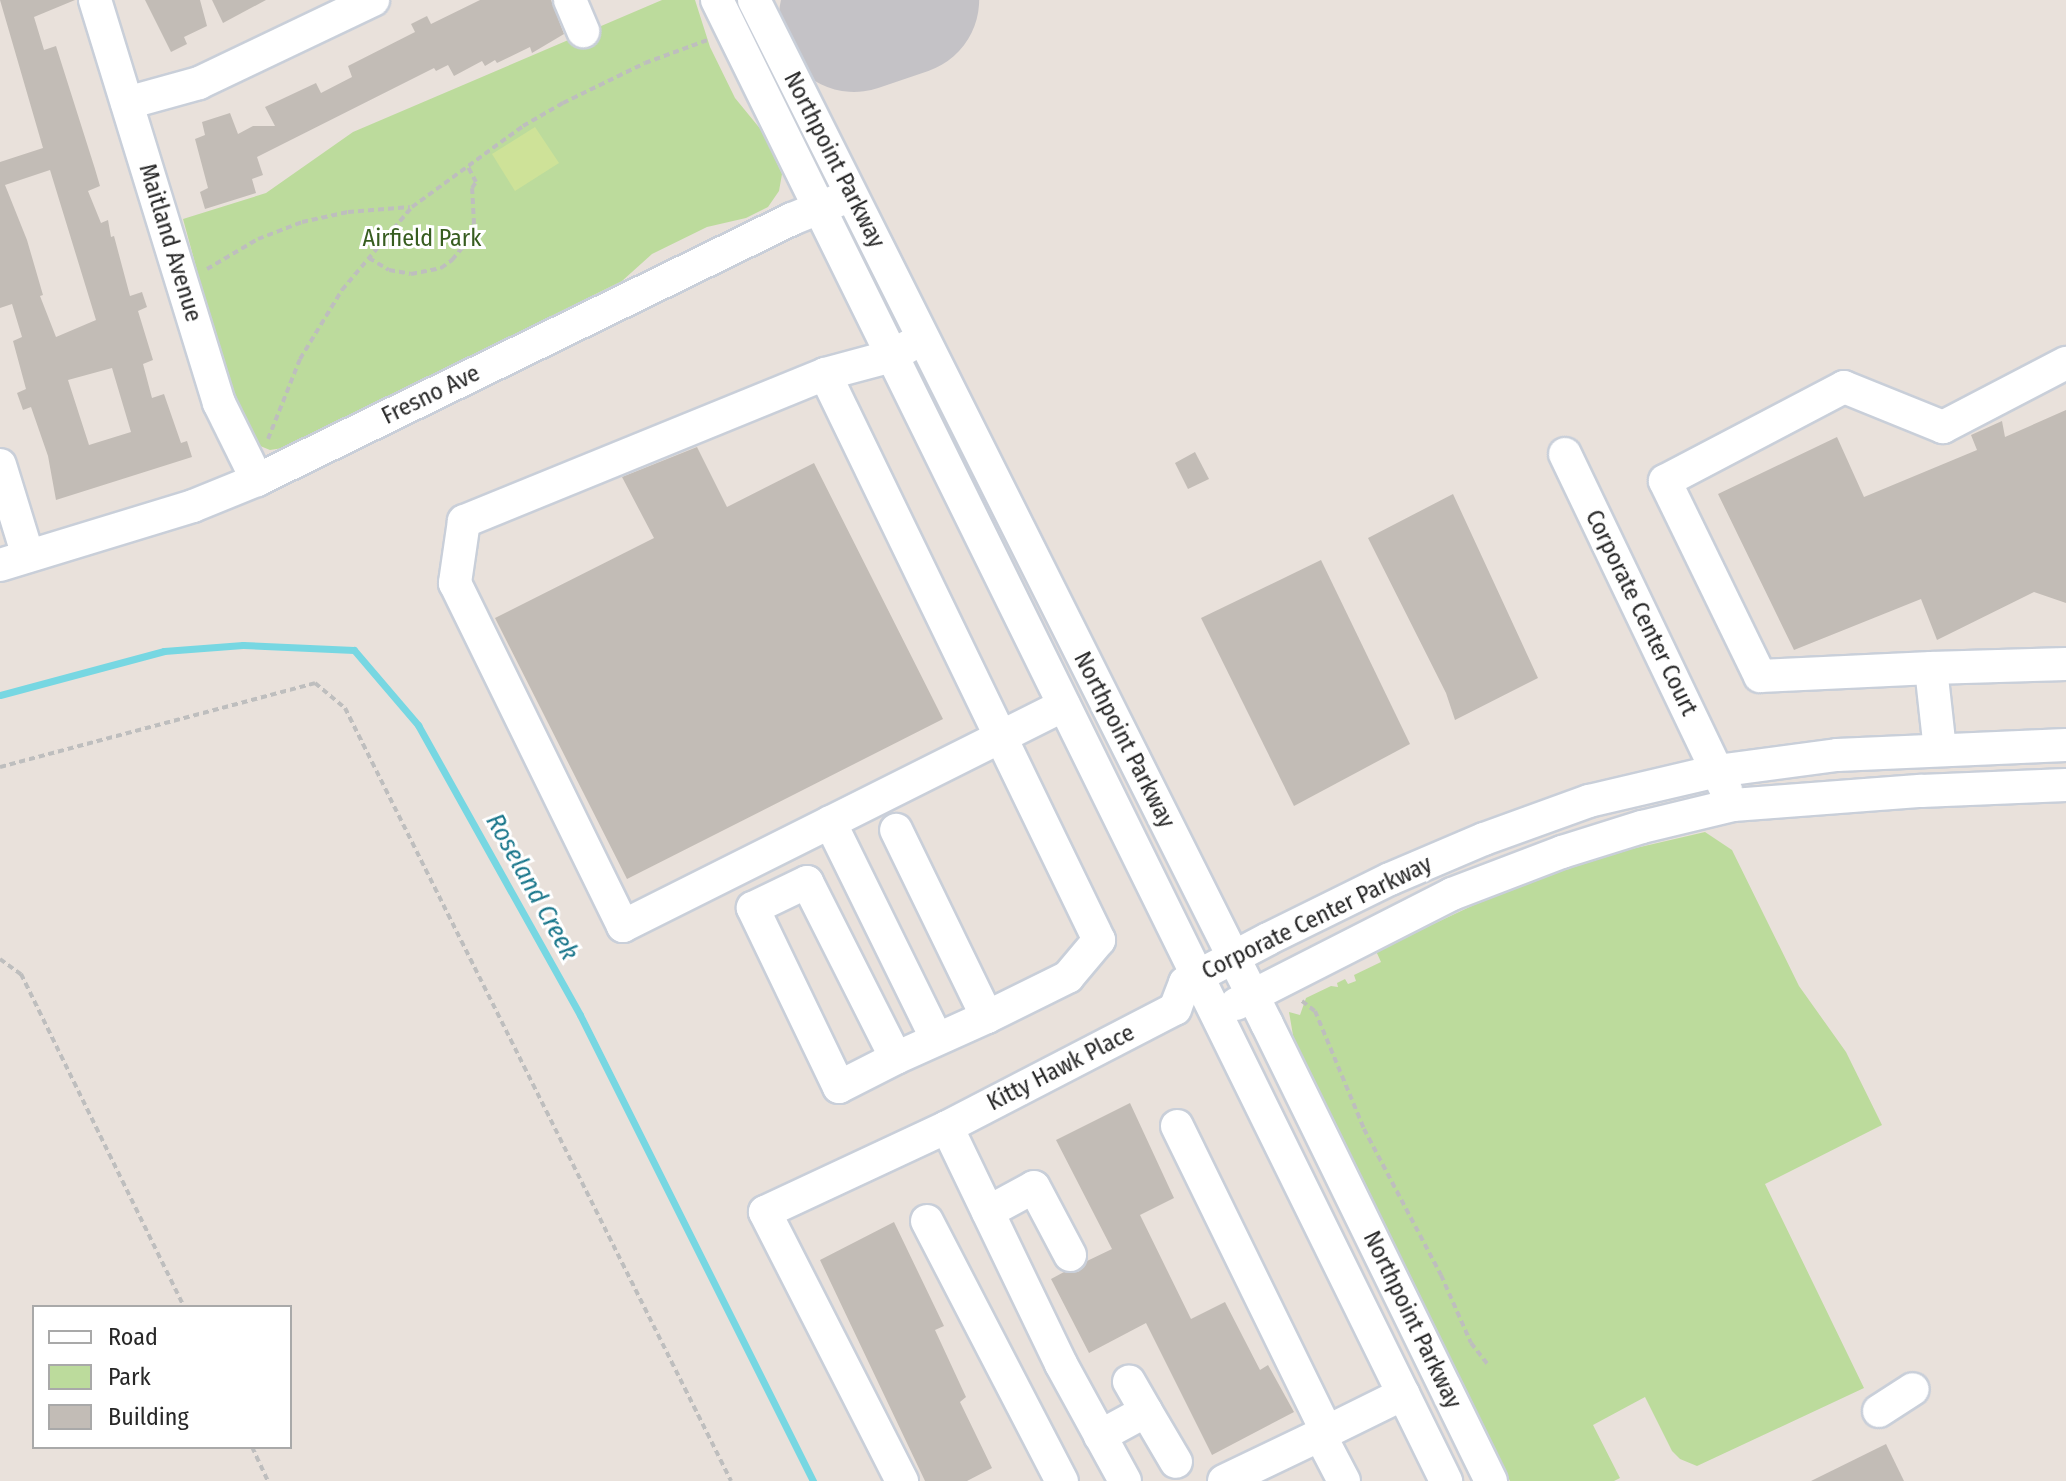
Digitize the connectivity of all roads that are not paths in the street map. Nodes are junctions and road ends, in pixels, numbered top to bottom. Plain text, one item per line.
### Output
1 (95, 0) edge
2 (373, 0) edge
3 (570, 0) edge
4 (717, 0) edge
5 (754, 0) edge
6 (583, 31) dead end
7 (127, 103) junction
8 (851, 196) junction
9 (818, 206) junction
10 (923, 339) junction
11 (892, 356) junction
12 (2066, 363) edge
13 (825, 374) junction
14 (1565, 454) dead end
15 (0, 465) edge
16 (257, 480) junction
17 (14, 561) edge
18 (2066, 664) edge
19 (1931, 668) junction
20 (1064, 705) junction
21 (1002, 736) junction
22 (2066, 745) edge
23 (1940, 750) junction
24 (1717, 771) junction
25 (2066, 785) edge
26 (1733, 805) junction
27 (830, 822) junction
28 (896, 830) dead end
29 (1233, 957) junction
30 (1198, 976) junction
31 (1253, 995) junction
32 (1175, 1009) junction
33 (1216, 1014) junction
34 (987, 1017) junction
35 (936, 1037) junction
36 (896, 1058) junction
37 (1177, 1126) dead end
38 (947, 1127) junction
39 (988, 1212) junction
40 (927, 1221) dead end
41 (1070, 1255) dead end
42 (1129, 1381) dead end
43 (1913, 1389) dead end
44 (1403, 1394) junction
45 (1146, 1411) junction
46 (1879, 1411) dead end
47 (1323, 1434) junction
48 (1100, 1436) junction
49 (1176, 1462) dead end
50 (902, 1481) edge
51 (1062, 1481) edge
52 (1125, 1481) edge
53 (1224, 1481) edge
54 (1344, 1481) edge
55 (1446, 1481) edge
56 (1491, 1481) edge

1 - 7 street, Maitland Avenue
2 - 7 street
3 - 6 street
4 - 9 street, Northpoint Parkway
5 - 8 street, Northpoint Parkway
7 - 16 street, Maitland Avenue
8 - 9 street, Fresno Ave
8 - 10 street, Northpoint Parkway
9 - 11 street, Northpoint Parkway
9 - 16 street, Fresno Ave
10 - 11 street
10 - 29 street, Northpoint Parkway
11 - 13 street
11 - 20 street, Northpoint Parkway
12 - 19 street
13 - 21 street
13 - 27 street
14 - 24 street, Corporate Center Court
15 - 17 street
16 - 17 street, Fresno Ave
18 - 19 street
19 - 23 street
20 - 21 street
20 - 30 street, Northpoint Parkway
21 - 27 street
21 - 34 street
22 - 23 street, Corporate Center Parkway
23 - 24 street, Corporate Center Parkway
24 - 26 street, Corporate Center Court
24 - 29 street, Corporate Center Parkway
25 - 26 street, Corporate Center Parkway
26 - 31 street, Corporate Center Parkway
27 - 35 street
28 - 34 street
29 - 30 street, Corporate Center Parkway
29 - 31 street, Northpoint Parkway
30 - 32 street, Corporate Center Parkway
30 - 33 street, Northpoint Parkway
31 - 33 street, Corporate Center Parkway
31 - 56 street, Northpoint Parkway
32 - 33 street, Corporate Center Parkway
32 - 38 street, Kitty Hawk Place
33 - 44 street, Northpoint Parkway
34 - 35 street
35 - 36 street
36 - 36 street
37 - 47 street
38 - 39 street
38 - 50 street, Kitty Hawk Place
39 - 41 street
39 - 48 street
40 - 51 street
42 - 45 street
43 - 46 street
44 - 47 street
44 - 55 street, Northpoint Parkway
45 - 48 street
45 - 49 street
47 - 53 street
47 - 54 street
48 - 52 street

